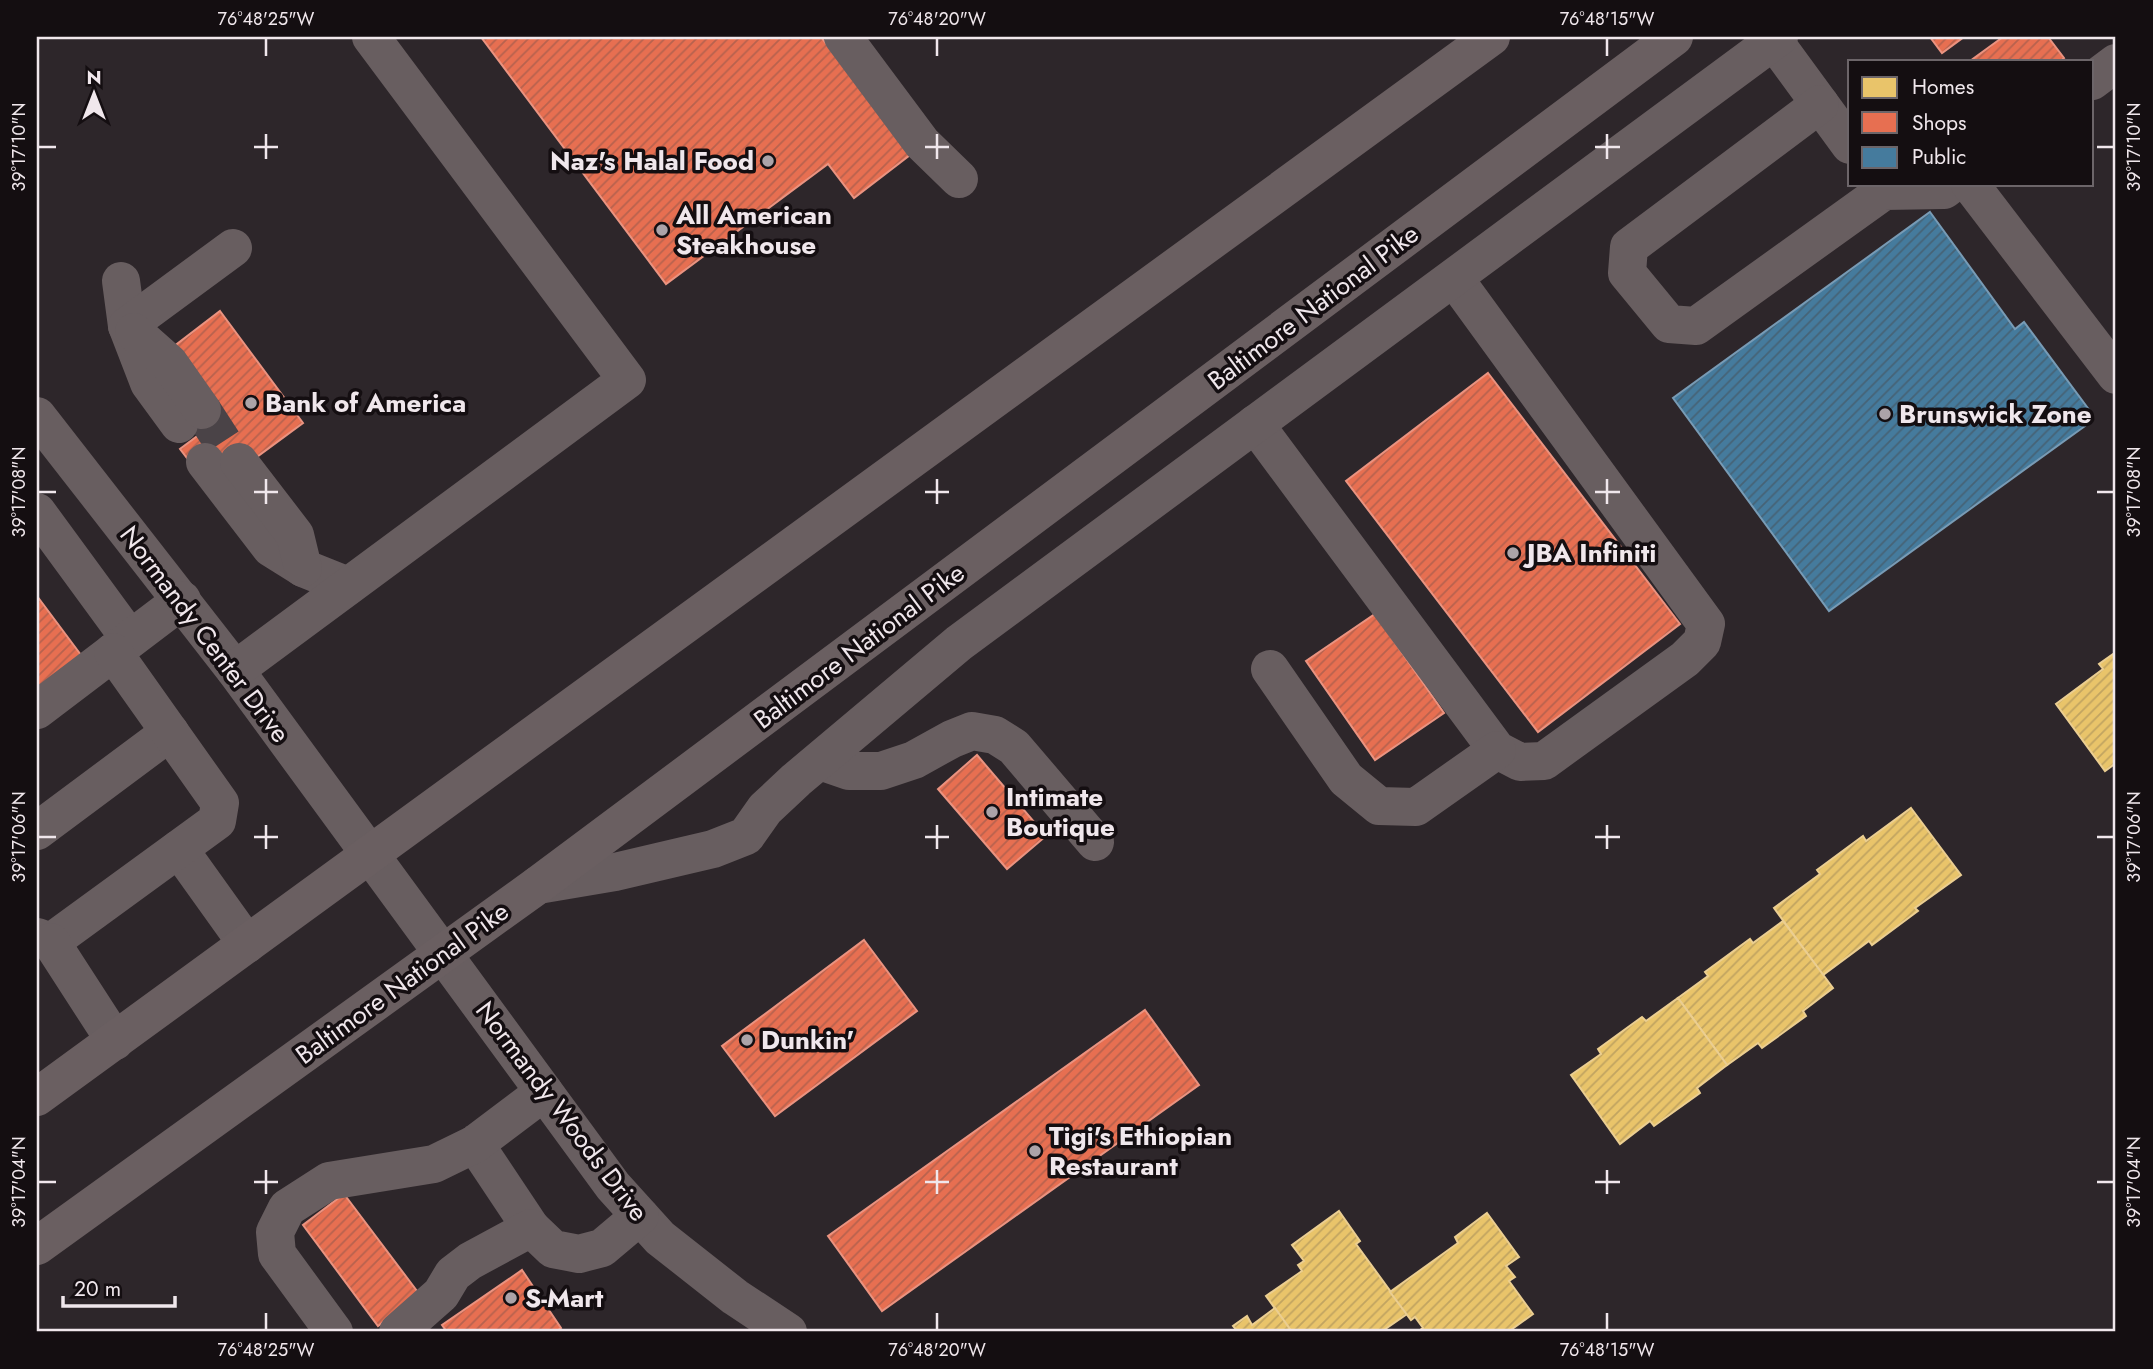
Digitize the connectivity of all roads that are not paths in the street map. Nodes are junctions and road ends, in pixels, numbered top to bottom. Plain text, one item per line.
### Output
1 (371, 37) edge
2 (843, 37) edge
3 (1491, 37) edge
4 (1674, 37) edge
5 (1775, 38) edge
6 (2116, 62) edge
7 (2094, 79) edge
8 (1820, 104) junction
9 (1848, 142) edge
10 (959, 180) dead end
11 (1949, 186) edge
12 (1972, 186) edge
13 (1881, 187) edge
14 (233, 248) dead end
15 (1454, 278) junction
16 (121, 281) dead end
17 (127, 326) junction
18 (2116, 375) edge
19 (37, 416) edge
20 (190, 417) tunnel mouth
21 (1255, 424) junction
22 (215, 453) tunnel mouth
23 (37, 512) edge
24 (348, 586) junction
25 (182, 600) junction
26 (122, 645) junction
27 (1270, 669) dead end
28 (234, 670) junction
29 (37, 710) edge
30 (170, 732) junction
31 (1497, 750) junction
32 (820, 761) junction
33 (37, 831) edge
34 (1096, 842) dead end
35 (179, 849) junction
36 (370, 855) junction
37 (538, 885) junction
38 (44, 940) edge
39 (247, 944) junction
40 (443, 954) junction
41 (115, 1041) junction
42 (544, 1091) junction
43 (37, 1097) edge
44 (475, 1144) junction
45 (640, 1216) junction
46 (531, 1228) junction
47 (37, 1246) edge
48 (334, 1332) edge
49 (398, 1332) edge
50 (788, 1332) edge

1 - 24 street
2 - 10 street
3 - 36 main road
4 - 37 main road, Baltimore National Pike
5 - 8 street
5 - 15 street
6 - 7 street
8 - 9 street
8 - 13 street
11 - 13 street
12 - 18 street
14 - 17 street
15 - 21 street
15 - 31 street
16 - 17 street
17 - 20 street
19 - 25 street, Normandy Center Drive
21 - 31 street
21 - 32 street
22 - 24 street
23 - 26 street
24 - 28 street
25 - 26 street
25 - 28 street, Normandy Center Drive
26 - 29 street
26 - 30 street
27 - 31 street
28 - 36 street, Normandy Center Drive
30 - 33 street
30 - 35 street
32 - 34 street
32 - 37 street
35 - 38 street
35 - 39 street
36 - 39 main road
36 - 40 street, Normandy Woods Drive
37 - 40 main road, Baltimore National Pike
38 - 41 street
39 - 41 main road
40 - 42 street, Normandy Woods Drive
40 - 47 main road, Baltimore National Pike
41 - 43 main road
42 - 44 street
42 - 45 street, Normandy Woods Drive
44 - 46 street
44 - 48 street
45 - 46 street
45 - 50 street, Normandy Woods Drive
46 - 49 street

